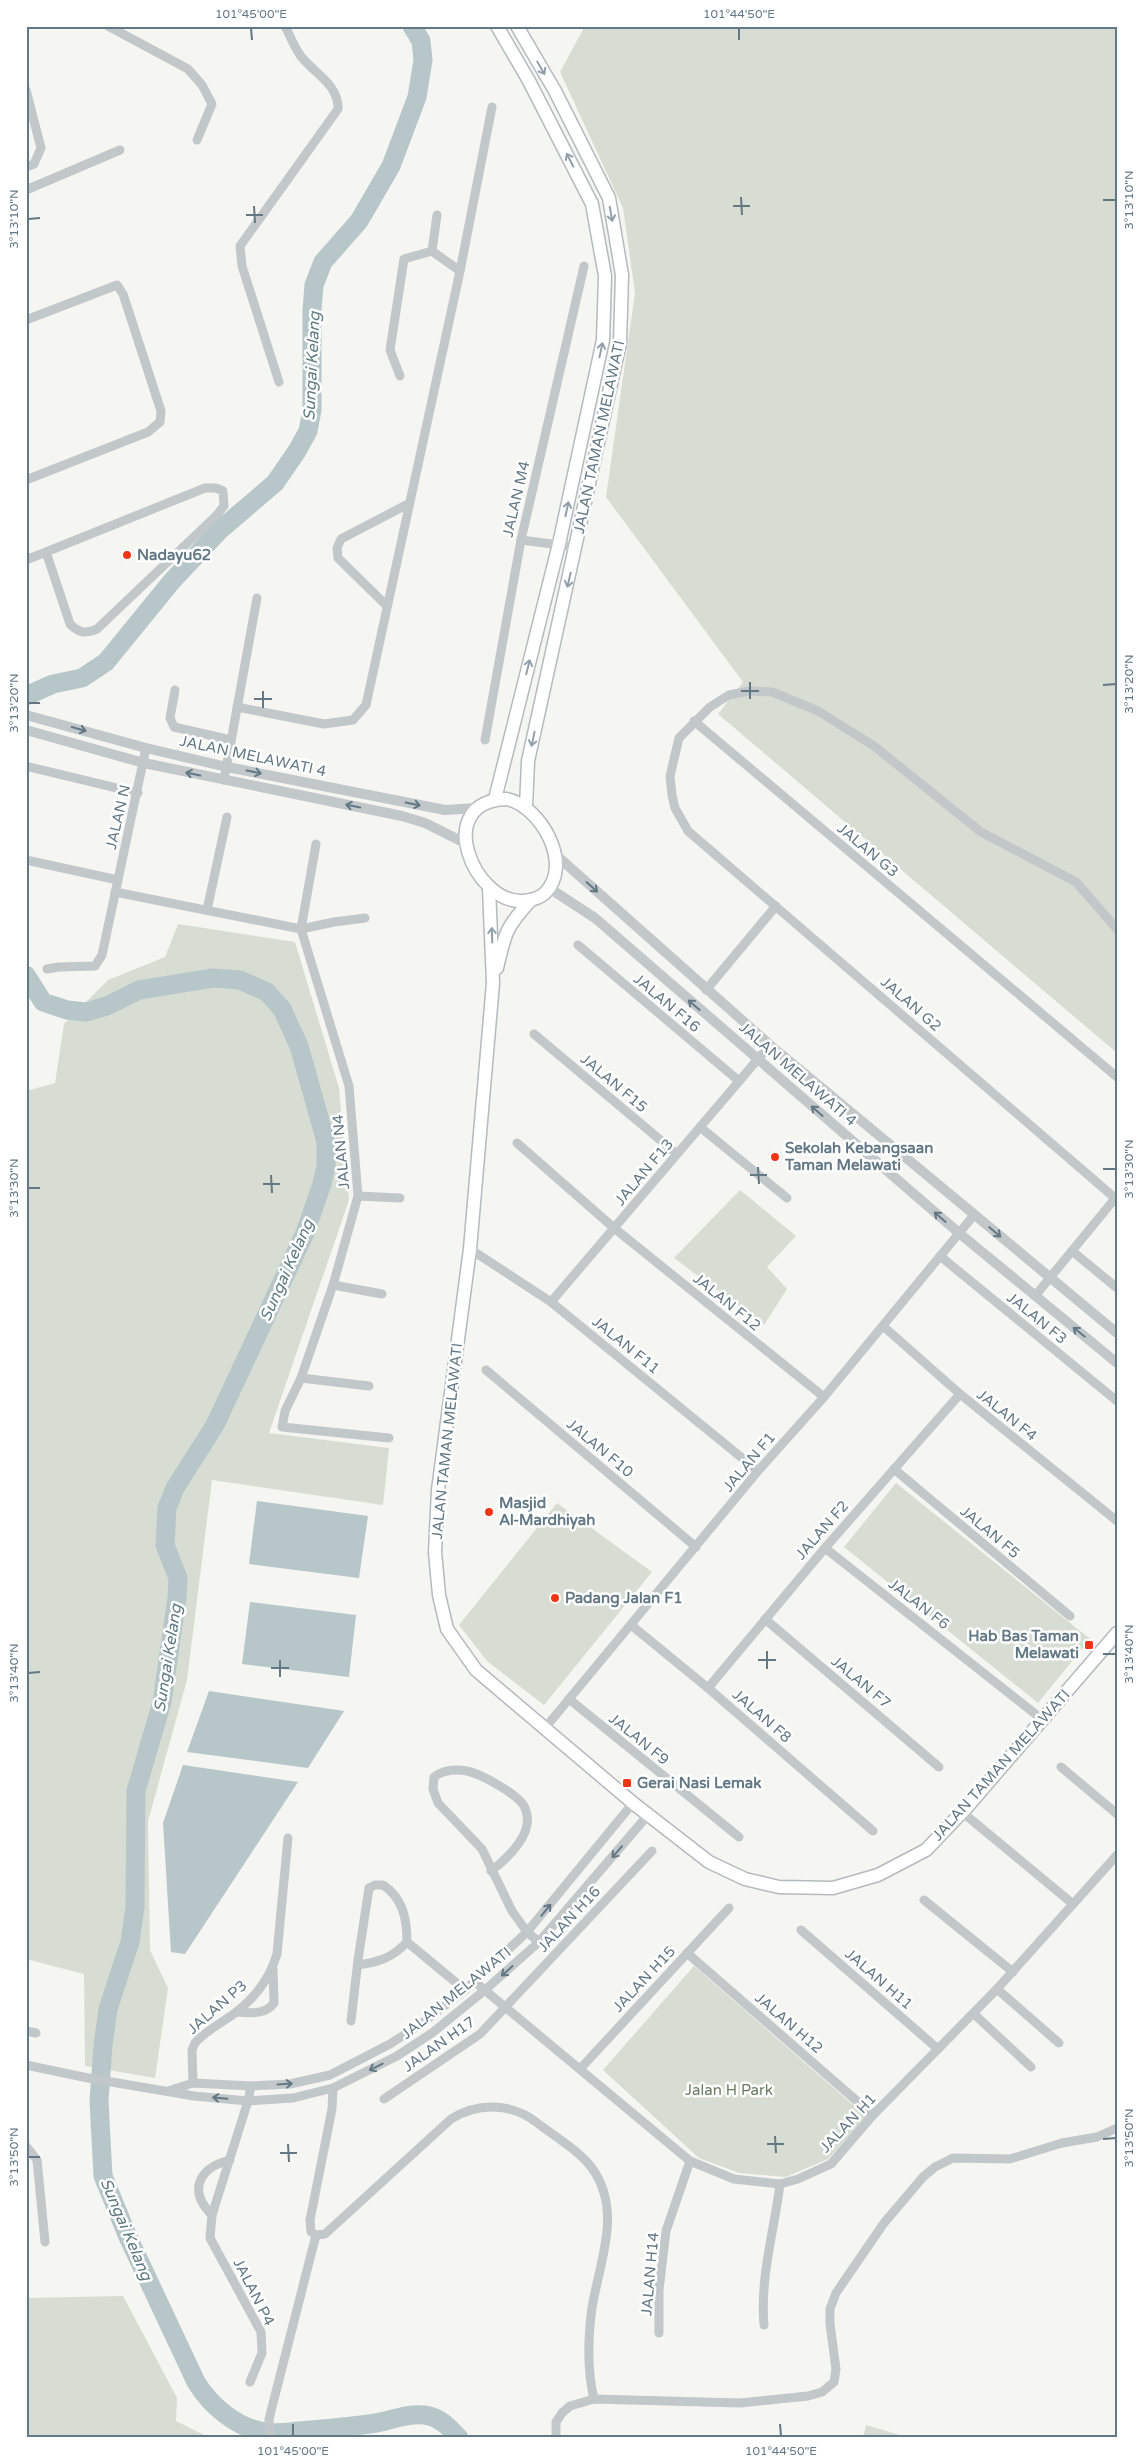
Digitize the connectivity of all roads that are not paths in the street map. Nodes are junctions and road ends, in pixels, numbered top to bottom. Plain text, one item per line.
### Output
1 (108, 26) edge
2 (285, 26) edge
3 (497, 26) edge
4 (517, 26) edge
5 (26, 90) edge
6 (492, 107) dead end
7 (197, 140) dead end
8 (120, 150) dead end
9 (30, 166) edge
10 (26, 190) edge
11 (437, 215) dead end
12 (432, 251) junction
13 (584, 266) dead end
14 (460, 271) junction
15 (26, 320) edge
16 (400, 376) dead end
17 (279, 382) dead end
18 (26, 480) edge
19 (408, 504) junction
20 (521, 540) junction
21 (559, 544) junction
22 (576, 547) junction
23 (46, 552) junction
24 (26, 560) edge
25 (257, 598) dead end
26 (386, 605) junction
27 (175, 690) dead end
28 (237, 707) junction
29 (29, 715) edge
30 (694, 721) junction
31 (26, 730) edge
32 (231, 740) junction
33 (485, 740) dead end
34 (146, 748) junction
35 (144, 763) junction
36 (30, 767) dead end
37 (227, 767) junction
38 (224, 780) junction
39 (138, 793) junction
40 (495, 799) junction
41 (526, 807) junction
42 (477, 808) junction
43 (227, 818) dead end
44 (465, 843) junction
45 (316, 844) dead end
46 (556, 855) junction
47 (26, 860) edge
48 (118, 880) junction
49 (490, 888) junction
50 (549, 888) junction
51 (115, 892) junction
52 (531, 900) junction
53 (776, 906) junction
54 (207, 910) junction
55 (365, 918) dead end
56 (301, 929) junction
57 (1117, 929) edge
58 (578, 945) dead end
59 (47, 969) dead end
60 (493, 983) junction
61 (706, 990) junction
62 (534, 1034) dead end
63 (770, 1045) junction
64 (757, 1059) junction
65 (1117, 1077) edge
66 (739, 1081) junction
67 (700, 1127) junction
68 (517, 1143) dead end
69 (677, 1154) junction
70 (358, 1196) junction
71 (1116, 1197) edge
72 (400, 1198) dead end
73 (787, 1198) dead end
74 (974, 1215) junction
75 (614, 1228) junction
76 (959, 1233) junction
77 (470, 1249) junction
78 (1072, 1251) junction
79 (940, 1256) junction
80 (1050, 1278) junction
81 (333, 1285) junction
82 (1117, 1288) edge
83 (382, 1294) dead end
84 (1035, 1296) junction
85 (551, 1302) junction
86 (883, 1326) junction
87 (1117, 1333) edge
88 (1117, 1363) edge
89 (486, 1370) dead end
90 (301, 1378) junction
91 (369, 1386) dead end
92 (960, 1394) junction
93 (824, 1398) junction
94 (1117, 1401) edge
95 (389, 1438) dead end
96 (894, 1469) junction
97 (758, 1471) junction
98 (1117, 1522) edge
99 (696, 1547) junction
100 (825, 1548) junction
101 (1070, 1616) dead end
102 (765, 1619) junction
103 (630, 1625) junction
104 (1117, 1633) edge
105 (708, 1688) junction
106 (568, 1699) junction
107 (1043, 1720) junction
108 (545, 1728) junction
109 (939, 1767) dead end
110 (1061, 1767) dead end
111 (634, 1803) junction
112 (962, 1812) junction
113 (1117, 1814) edge
114 (648, 1815) junction
115 (873, 1831) dead end
116 (739, 1837) dead end
117 (288, 1838) dead end
118 (652, 1851) dead end
119 (1117, 1855) edge
120 (491, 1871) junction
121 (924, 1900) dead end
122 (1073, 1904) junction
123 (729, 1908) dead end
124 (801, 1930) dead end
125 (527, 1932) junction
126 (407, 1942) junction
127 (538, 1942) junction
128 (687, 1953) junction
129 (358, 1965) junction
130 (273, 1970) junction
131 (1013, 1972) junction
132 (475, 1982) junction
133 (997, 1989) junction
134 (465, 1990) junction
135 (485, 1990) junction
136 (506, 2007) junction
137 (236, 2012) junction
138 (974, 2014) junction
139 (351, 2021) dead end
140 (26, 2031) edge
141 (36, 2033) dead end
142 (1059, 2043) dead end
143 (938, 2049) junction
144 (26, 2065) edge
145 (1031, 2067) dead end
146 (580, 2069) junction
147 (193, 2082) junction
148 (251, 2086) junction
149 (333, 2088) junction
150 (168, 2092) junction
151 (384, 2099) dead end
152 (248, 2101) junction
153 (873, 2115) junction
154 (1117, 2128) edge
155 (26, 2146) edge
156 (230, 2160) junction
157 (690, 2161) junction
158 (780, 2184) junction
159 (212, 2216) junction
160 (316, 2235) junction
161 (45, 2242) dead end
162 (764, 2324) dead end
163 (659, 2333) dead end
164 (250, 2382) dead end
165 (594, 2399) junction
166 (269, 2434) edge
167 (556, 2438) edge

1 - 7 street
2 - 17 street
21 -> 3 main road, JALAN TAMAN MELAWATI
4 -> 22 main road, JALAN TAMAN MELAWATI
5 - 9 street
6 - 14 street
8 - 10 street
11 - 12 street
12 - 14 street
12 - 16 street
13 - 20 street, JALAN M4
14 - 19 street
15 - 18 street
19 - 26 street
19 - 26 street
20 - 21 street
20 - 33 street, JALAN M4
21 - 22 street
40 -> 21 main road, JALAN TAMAN MELAWATI
22 -> 41 main road, JALAN TAMAN MELAWATI
23 - 23 street
23 - 24 street
25 - 28 street
26 - 28 street
27 - 32 street
28 - 32 street
29 -> 34 street, JALAN MELAWATI 4
30 - 53 street, JALAN G2
30 - 57 street
30 - 65 street, JALAN G3
31 - 35 street, JALAN MELAWATI 4
32 - 37 street
34 - 35 street, JALAN N
34 - 37 street, JALAN MELAWATI 4
38 -> 35 street, JALAN MELAWATI 4
35 - 39 street, JALAN N
36 - 39 street
37 - 38 street
37 -> 42 street, JALAN MELAWATI 4
44 -> 38 street, JALAN MELAWATI 4
39 - 48 street, JALAN N
40 - 41 main road
40 - 42 main road
41 - 46 main road
42 - 44 main road
43 - 54 street
44 - 49 main road
45 - 56 street
46 - 50 main road
46 -> 61 street, JALAN MELAWATI 4
47 - 48 street
48 - 51 street, JALAN N
49 - 52 main road
60 -> 49 main road, JALAN TAMAN MELAWATI
50 - 52 main road
64 -> 50 street, JALAN MELAWATI 4
51 - 54 street
51 - 59 street, JALAN N
52 - 60 main road, JALAN TAMAN MELAWATI
53 - 61 street
53 - 71 street, JALAN G2
54 - 56 street
55 - 56 street
56 - 70 street, JALAN N4
58 - 66 street, JALAN F16
60 - 77 main road, JALAN TAMAN MELAWATI
61 - 63 street, JALAN MELAWATI 4
62 - 69 street, JALAN F15
63 - 64 street, JALAN F13
63 - 74 street, JALAN MELAWATI 4
64 - 66 street, JALAN F13
76 -> 64 street, JALAN MELAWATI 4
66 - 67 street, JALAN F13
67 - 69 street, JALAN F13
67 - 73 street
68 - 75 street, JALAN F12
69 - 75 street, JALAN F13
70 - 72 street
70 - 81 street, JALAN N4
71 - 78 street
74 - 76 street, JALAN F1
74 -> 80 street, JALAN MELAWATI 4
75 - 85 street, JALAN F13
75 - 93 street, JALAN F12
76 - 79 street, JALAN F1
76 - 84 street, JALAN MELAWATI 4
77 - 85 street, JALAN F11
77 - 108 main road, JALAN TAMAN MELAWATI
78 - 80 street
78 - 82 street
79 - 86 street, JALAN F1
79 - 94 street, JALAN F3
80 - 84 street
80 - 87 street, JALAN MELAWATI 4
81 - 83 street
81 - 90 street, JALAN N4
88 -> 84 street, JALAN MELAWATI 4
85 - 97 street, JALAN F11
86 - 92 street, JALAN F4
86 - 93 street, JALAN F1
89 - 99 street, JALAN F10
90 - 91 street
90 - 95 street, JALAN N4
92 - 96 street, JALAN F2
92 - 98 street, JALAN F4
93 - 97 street, JALAN F1
96 - 100 street, JALAN F2
96 - 101 street, JALAN F5
97 - 99 street, JALAN F1
99 - 103 street, JALAN F1
100 - 102 street, JALAN F2
100 - 107 street, JALAN F6
102 - 105 street, JALAN F2
102 - 109 street, JALAN F7
103 - 105 street, JALAN F8
103 - 106 street, JALAN F1
104 - 107 main road, JALAN TAMAN MELAWATI
105 - 115 street, JALAN F8
106 - 108 street, JALAN F1
106 - 116 street, JALAN F9
107 - 112 main road, JALAN TAMAN MELAWATI
108 - 111 main road, JALAN TAMAN MELAWATI
110 - 113 street
111 - 114 main road, JALAN TAMAN MELAWATI
125 -> 111 street, JALAN MELAWATI
112 - 114 main road, JALAN TAMAN MELAWATI
112 - 122 street
114 -> 127 street, JALAN MELAWATI
117 - 130 street, JALAN P3
118 - 136 street, JALAN H16
119 - 122 street, JALAN H1
120 - 120 street
120 - 125 street
121 - 131 street
122 - 131 street, JALAN H1
123 - 128 street, JALAN H15
124 - 143 street, JALAN H11
125 - 127 street
125 - 132 street, JALAN MELAWATI
126 - 129 street
126 - 129 street
126 - 134 street
127 -> 135 street, JALAN MELAWATI
128 - 146 street, JALAN H15
128 - 153 street, JALAN H12
129 - 139 street
130 - 137 street, JALAN P3
130 - 137 street
131 - 133 street, JALAN H1
132 - 134 street, JALAN MELAWATI
132 - 135 street, JALAN H1
133 - 138 street, JALAN H1
133 - 142 street
148 -> 134 street, JALAN MELAWATI
135 - 136 street, JALAN H1
135 -> 149 street, JALAN MELAWATI
136 - 146 street, JALAN H1
136 - 151 street, JALAN H17
137 - 147 street, JALAN P3
138 - 143 street, JALAN H1
138 - 145 street
140 - 141 street
143 - 153 street, JALAN H1
144 - 150 street, JALAN MELAWATI
146 - 157 street, JALAN H1
147 - 148 street, JALAN MELAWATI
147 - 150 street, JALAN MELAWATI
148 - 152 street, JALAN P4
149 - 152 street, JALAN MELAWATI
149 - 160 street
152 -> 150 street, JALAN MELAWATI
152 - 156 street, JALAN P4
153 - 158 street, JALAN H1
154 - 165 street
155 - 161 street
156 - 159 street, JALAN P4
156 - 159 street
157 - 158 street, JALAN H1
157 - 163 street, JALAN H14
158 - 162 street
159 - 164 street, JALAN P4
160 - 165 street
160 - 166 street
165 - 167 street

